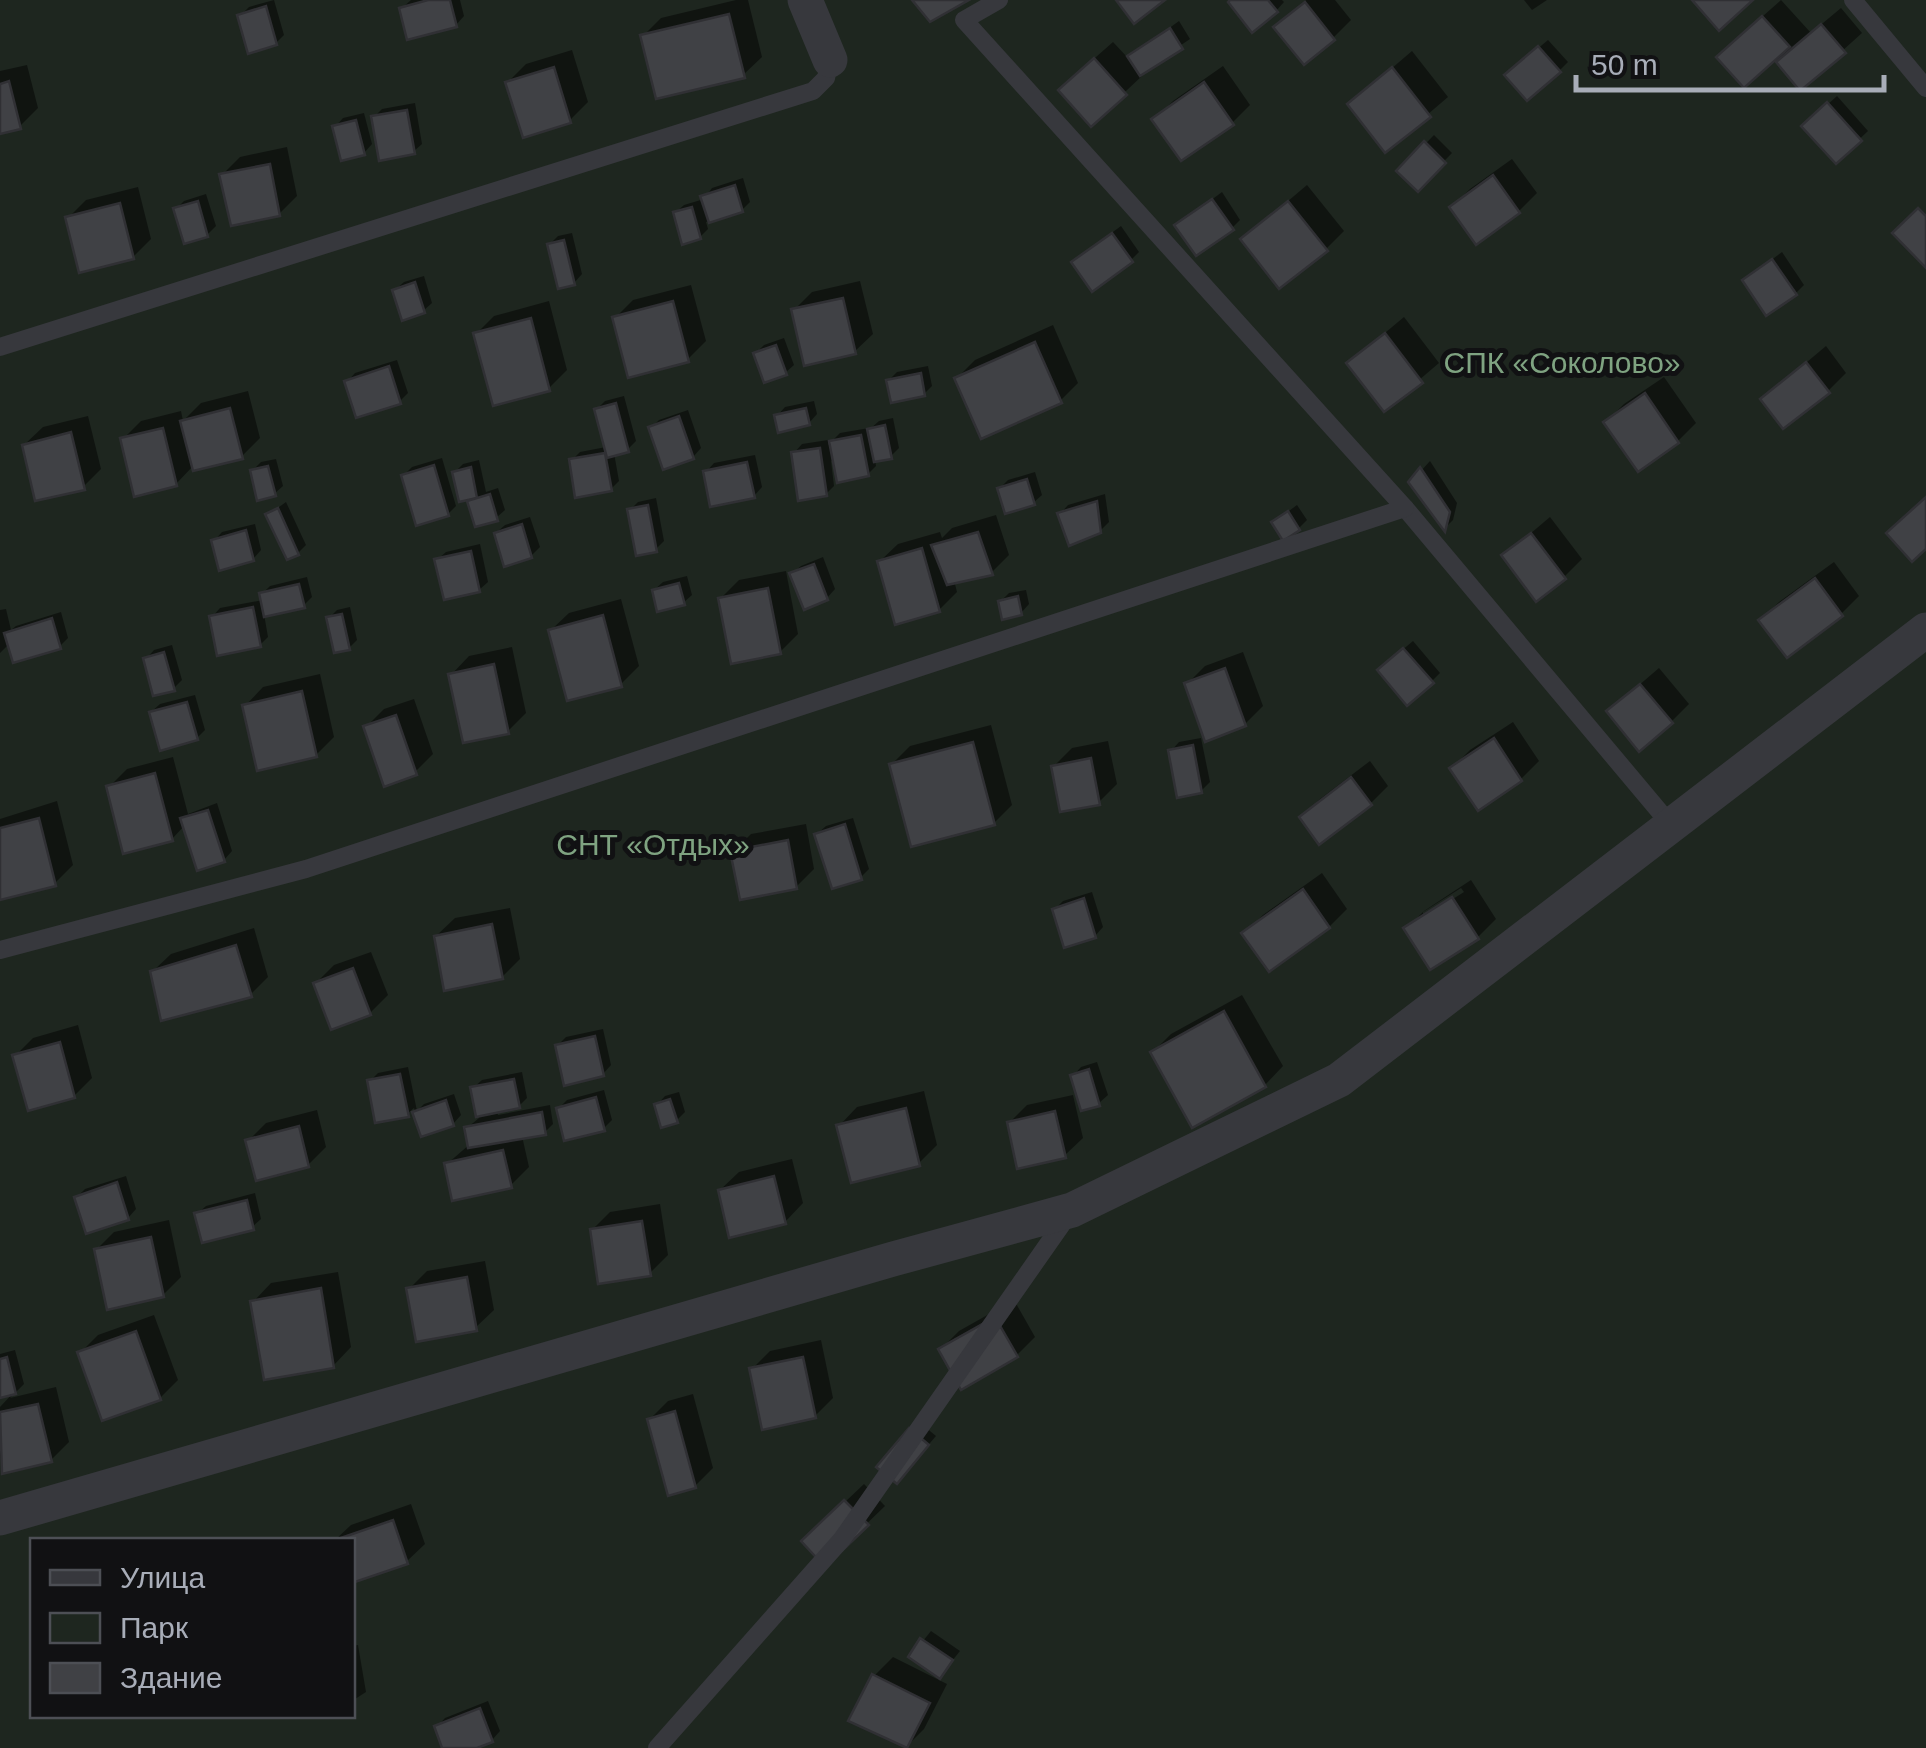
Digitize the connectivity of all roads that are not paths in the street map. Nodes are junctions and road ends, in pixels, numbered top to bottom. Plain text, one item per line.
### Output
1 (805, 0) edge
2 (998, 0) edge
3 (1853, 0) edge
4 (830, 60) joint
5 (1926, 88) edge
6 (0, 346) edge
7 (1405, 508) junction
8 (1926, 630) edge
9 (1670, 824) junction
10 (0, 950) edge
11 (1072, 1210) junction
12 (0, 1518) edge
13 (657, 1748) edge

1 - 4 street
2 - 7 lane
3 - 5 lane
4 - 6 lane
7 - 9 lane
7 - 10 lane
8 - 9 street
9 - 11 street
11 - 12 street
11 - 13 lane

